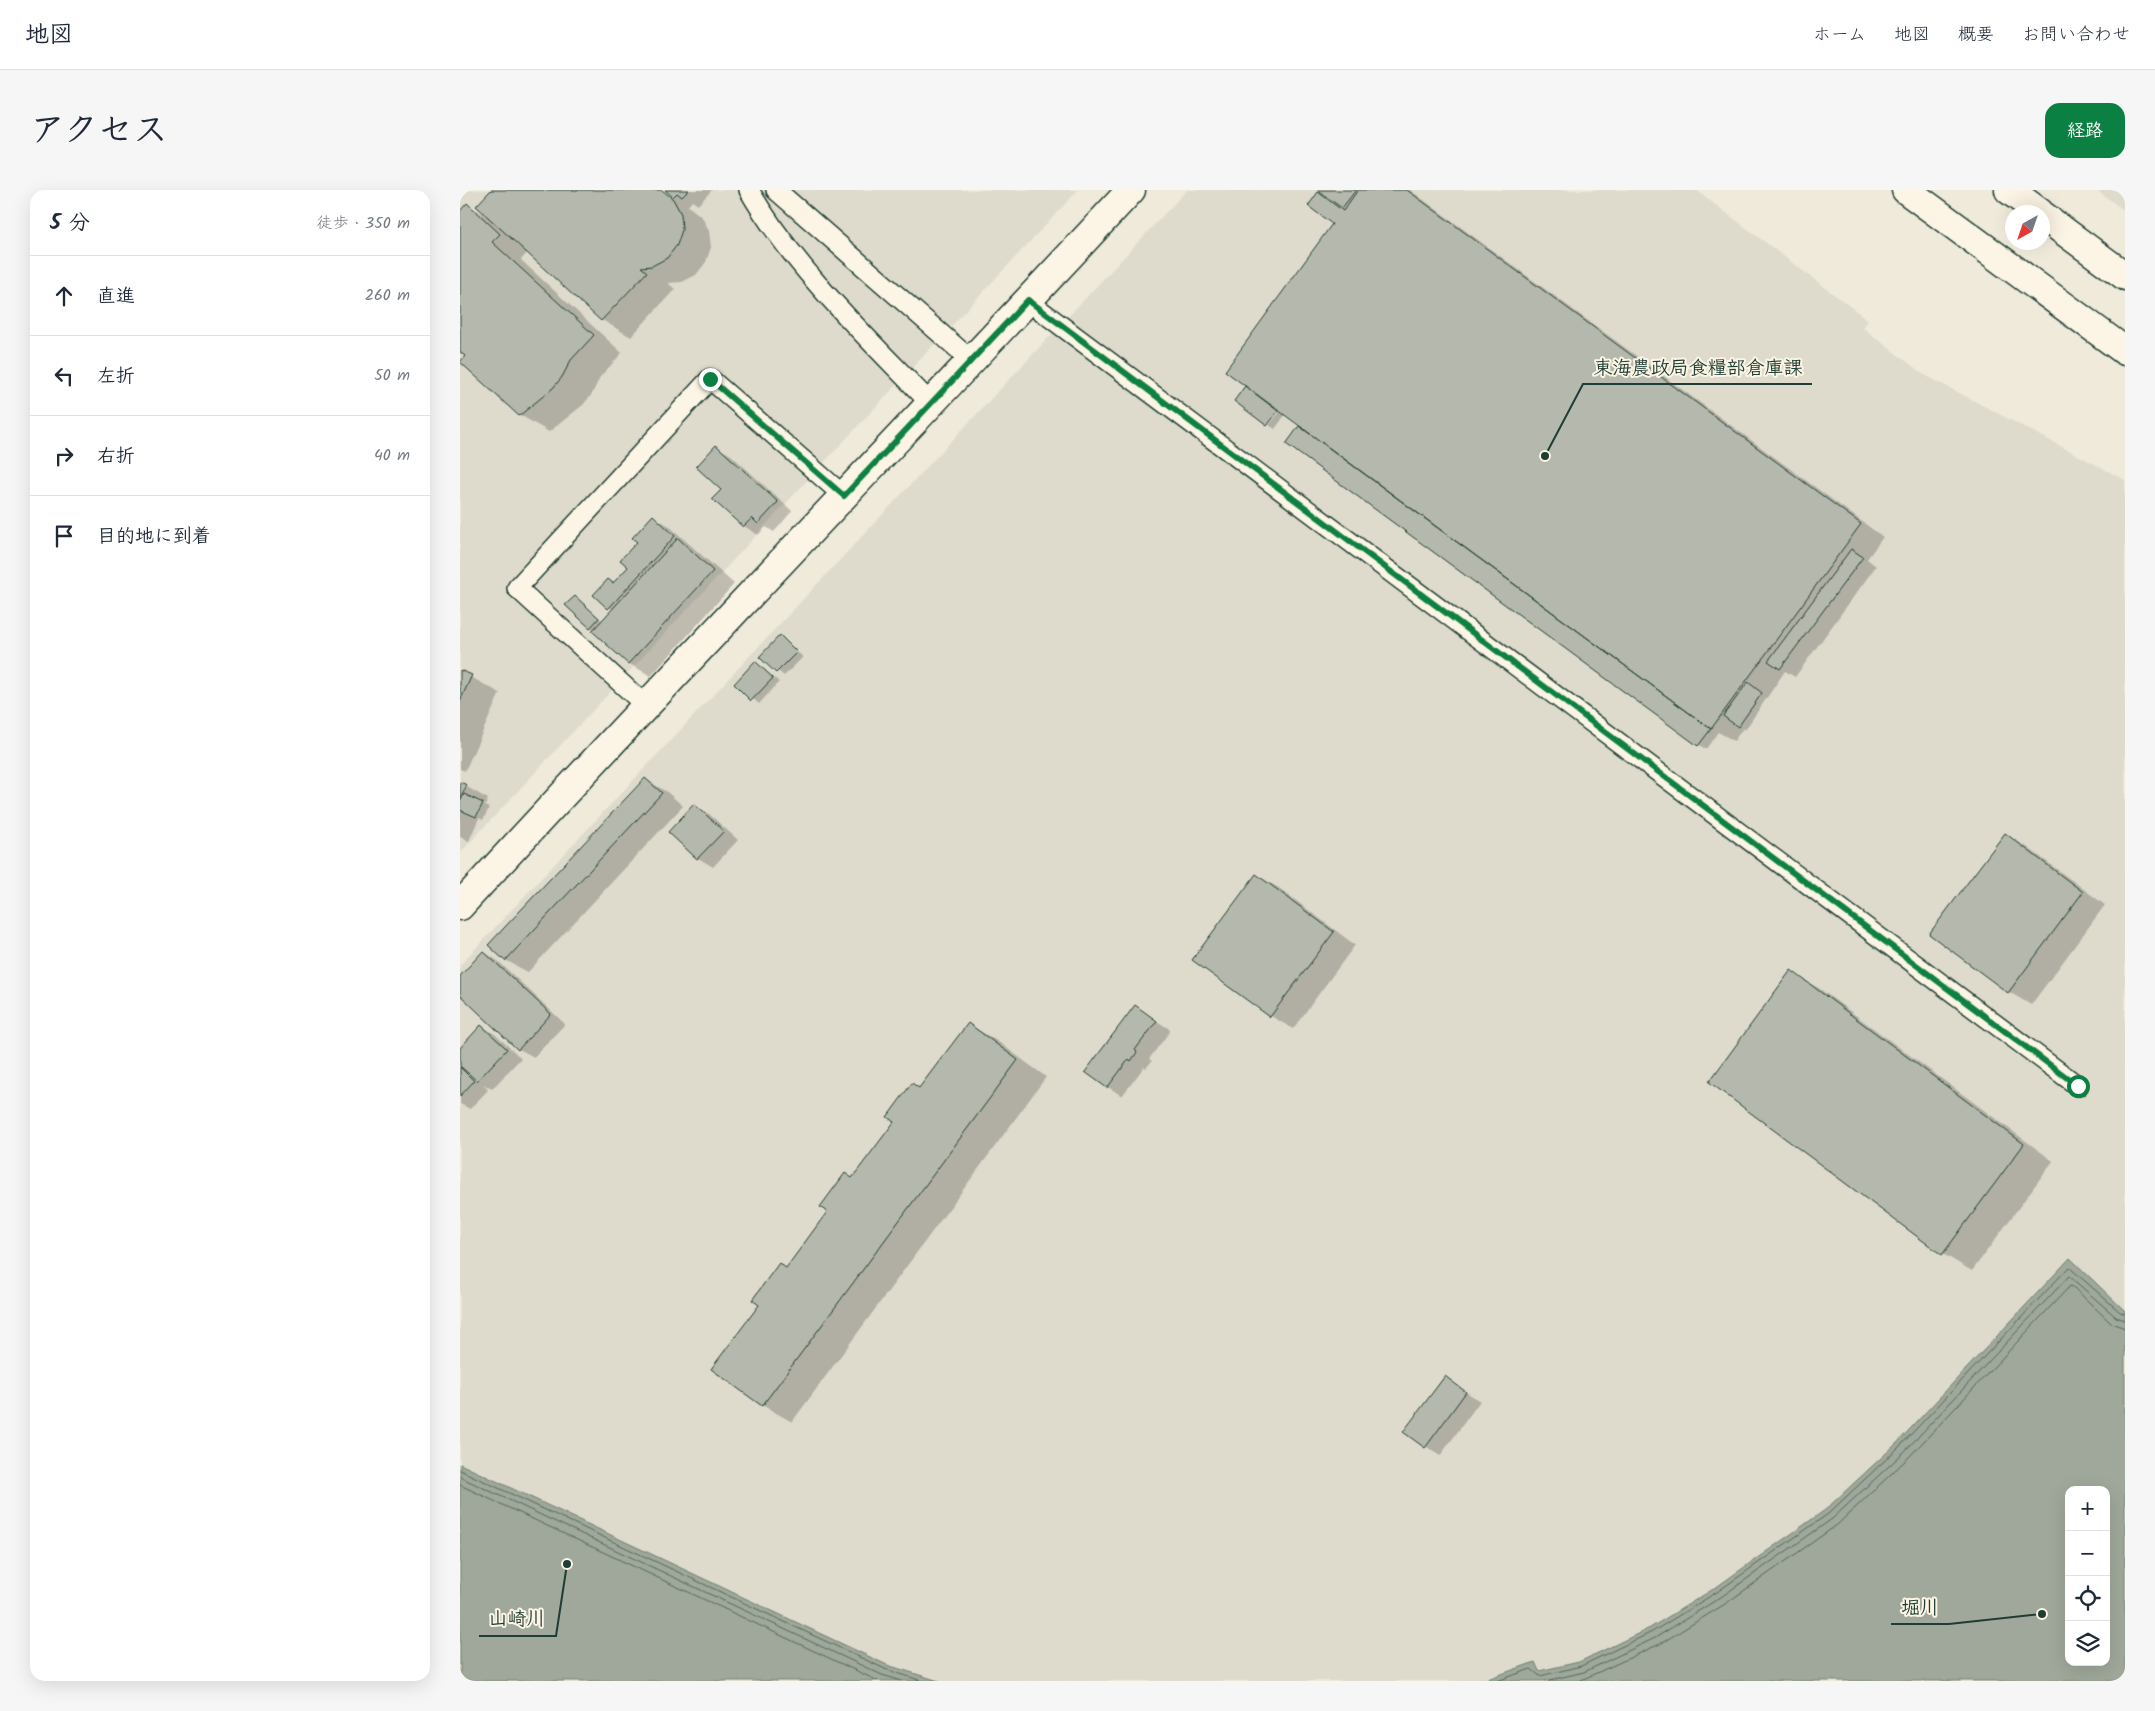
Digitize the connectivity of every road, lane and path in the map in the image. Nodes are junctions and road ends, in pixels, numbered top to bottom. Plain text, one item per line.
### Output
1 (749, 190) edge
2 (776, 190) edge
3 (1131, 190) edge
4 (1906, 190) edge
5 (2008, 190) edge
6 (2029, 205) edge
7 (2050, 221) edge
8 (2125, 276) edge
9 (1028, 300) junction
10 (2125, 351) edge
11 (972, 361) junction
12 (931, 404) junction
13 (844, 496) junction
14 (645, 705) junction
15 (460, 906) edge
16 (2078, 1086) dead end

1 - 12 lane
2 - 11 lane
3 - 9 street
4 - 10 street
5 - 6 street
7 - 8 street
9 - 11 street
9 - 16 lane
11 - 12 street
12 - 13 street
13 - 14 street
13 - 14 lane
14 - 15 street

